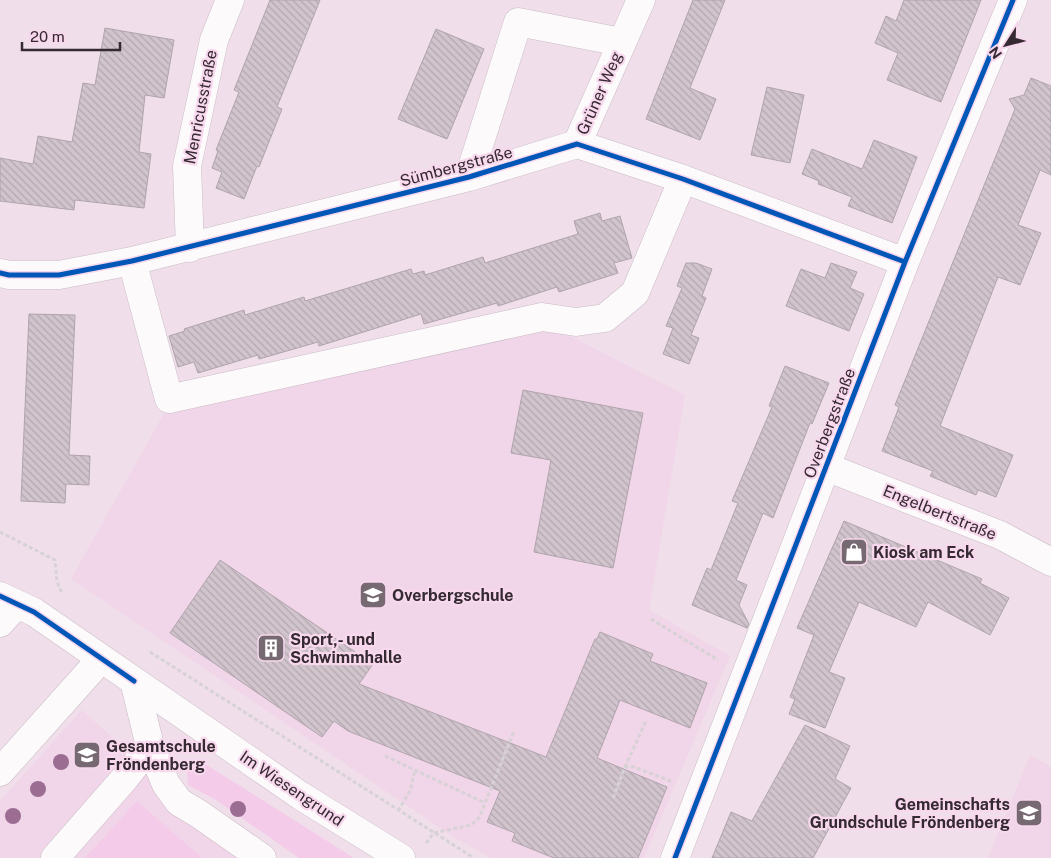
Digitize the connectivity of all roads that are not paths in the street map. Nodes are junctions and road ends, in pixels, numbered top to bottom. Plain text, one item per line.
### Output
1 (230, 0) edge
2 (641, 0) edge
3 (1014, 0) edge
4 (518, 22) joint
5 (621, 42) junction
6 (577, 144) junction
7 (469, 177) junction
8 (683, 180) junction
9 (190, 248) junction
10 (132, 261) junction
11 (905, 262) junction
12 (0, 273) edge
13 (826, 467) junction
14 (1051, 562) edge
15 (6, 608) edge
16 (101, 659) junction
17 (134, 681) junction
18 (150, 746) junction
19 (0, 772) edge
20 (55, 858) edge
21 (262, 858) edge
22 (401, 858) edge
23 (674, 858) edge

1 - 9 street, Menricusstraße
2 - 5 street, Grüner Weg
3 - 11 street, Overbergstraße
4 - 5 street, Grüner Weg
4 - 7 street, Sümbergstraße
5 - 6 street, Grüner Weg
6 - 7 street, Sümbergstraße
6 - 8 street
7 - 9 street, Sümbergstraße
8 - 10 street
8 - 11 street
9 - 10 street, Sümbergstraße
10 - 12 street, Sümbergstraße
11 - 13 street, Overbergstraße
13 - 14 street, Engelbertstraße
13 - 23 street, Overbergstraße
15 - 16 street, Im Wiesengrund
16 - 17 street, Im Wiesengrund
16 - 19 street
17 - 18 street
17 - 22 street, Im Wiesengrund
18 - 20 street
18 - 21 street

